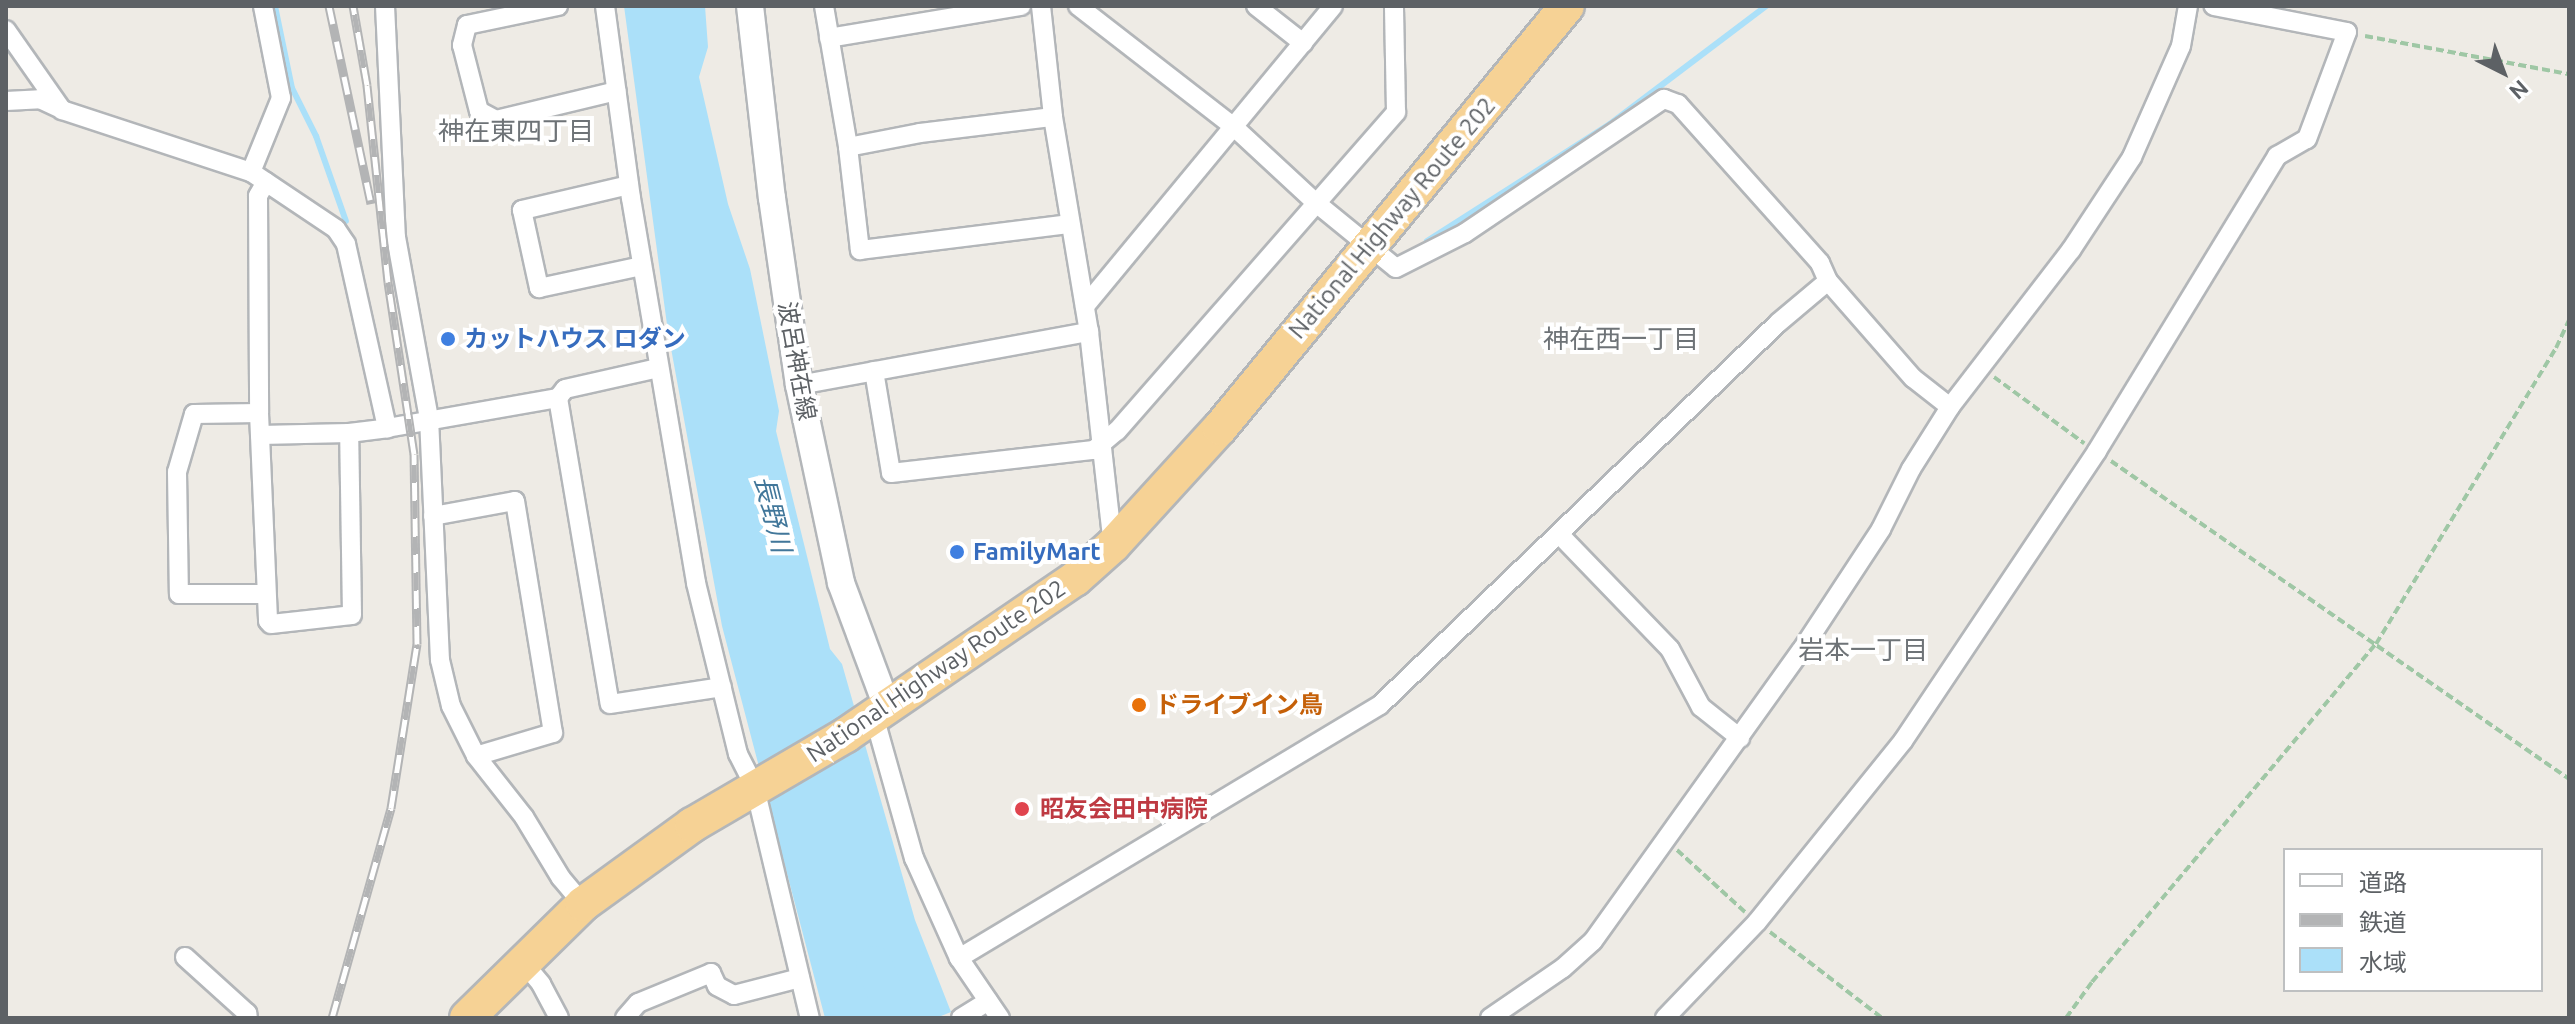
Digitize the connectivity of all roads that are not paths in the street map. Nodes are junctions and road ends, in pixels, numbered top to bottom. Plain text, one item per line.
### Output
1 (263, 6) edge
2 (385, 6) edge
3 (558, 6) edge
4 (605, 6) edge
5 (750, 6) edge
6 (824, 6) edge
7 (1021, 6) edge
8 (1041, 6) edge
9 (1078, 6) edge
10 (1256, 6) edge
11 (1333, 6) edge
12 (1394, 6) edge
13 (1567, 6) edge
14 (2188, 6) edge
15 (2214, 6) edge
16 (6, 30) edge
17 (829, 38) junction
18 (1303, 43) junction
19 (617, 91) junction
20 (6, 101) edge
21 (62, 110) junction
22 (1053, 117) junction
23 (1234, 127) junction
24 (848, 147) junction
25 (259, 177) junction
26 (629, 185) junction
27 (1315, 202) junction
28 (1069, 224) junction
29 (1367, 247) junction
30 (642, 266) junction
31 (1828, 281) junction
32 (1085, 306) junction
33 (1089, 332) junction
34 (658, 368) junction
35 (874, 371) junction
36 (799, 385) junction
37 (558, 398) junction
38 (1950, 407) junction
39 (259, 413) junction
40 (429, 418) junction
41 (387, 428) junction
42 (349, 433) junction
43 (260, 435) junction
44 (1101, 443) junction
45 (433, 516) junction
46 (1560, 535) junction
47 (1113, 545) junction
48 (266, 594) junction
49 (722, 687) junction
50 (880, 712) junction
51 (1740, 738) junction
52 (476, 756) junction
53 (764, 783) junction
54 (583, 904) junction
55 (185, 957) dead end
56 (959, 958) junction
57 (522, 961) junction
58 (800, 978) junction
59 (988, 1001) junction
60 (248, 1018) edge
61 (467, 1018) edge
62 (559, 1018) edge
63 (625, 1018) edge
64 (810, 1018) edge
65 (961, 1018) edge
66 (1000, 1018) edge
67 (1490, 1018) edge
68 (1665, 1018) edge

1 - 25 street
2 - 40 street
3 - 19 street
4 - 19 street
5 - 36 main road, 波呂神在線
6 - 17 street
7 - 17 street
8 - 22 street
9 - 23 street
10 - 18 street
11 - 18 street
12 - 27 street
13 - 29 highway, National Highway Route 202
14 - 38 street
15 - 68 street
16 - 21 street
17 - 24 street
18 - 23 street
19 - 26 street
20 - 21 street
21 - 25 street
22 - 24 street
22 - 28 street
23 - 27 street
23 - 32 street
24 - 28 street
25 - 39 street
25 - 41 street
26 - 30 street
26 - 30 street
27 - 29 street
27 - 44 street
28 - 32 street
29 - 31 street
29 - 47 highway, National Highway Route 202
30 - 34 street
31 - 38 street
31 - 46 street
32 - 33 street
33 - 35 street
33 - 44 street
34 - 37 street
34 - 49 street
35 - 36 street
35 - 44 street
36 - 50 main road, 波呂神在線
37 - 40 street
37 - 49 street
38 - 51 street
39 - 43 street
39 - 48 street
40 - 41 street
40 - 45 street
41 - 42 street
42 - 43 street
42 - 48 street
43 - 48 street
44 - 47 street
45 - 52 street
45 - 52 street
46 - 51 street
46 - 56 street
47 - 50 highway, National Highway Route 202
49 - 53 street
50 - 53 highway, National Highway Route 202
50 - 56 street
51 - 67 street
52 - 54 street
53 - 54 highway, National Highway Route 202
53 - 58 street
54 - 57 highway, National Highway Route 202
55 - 60 street
56 - 59 street
57 - 61 highway, National Highway Route 202
57 - 62 street
58 - 63 street
58 - 64 street
59 - 65 street
59 - 66 street

